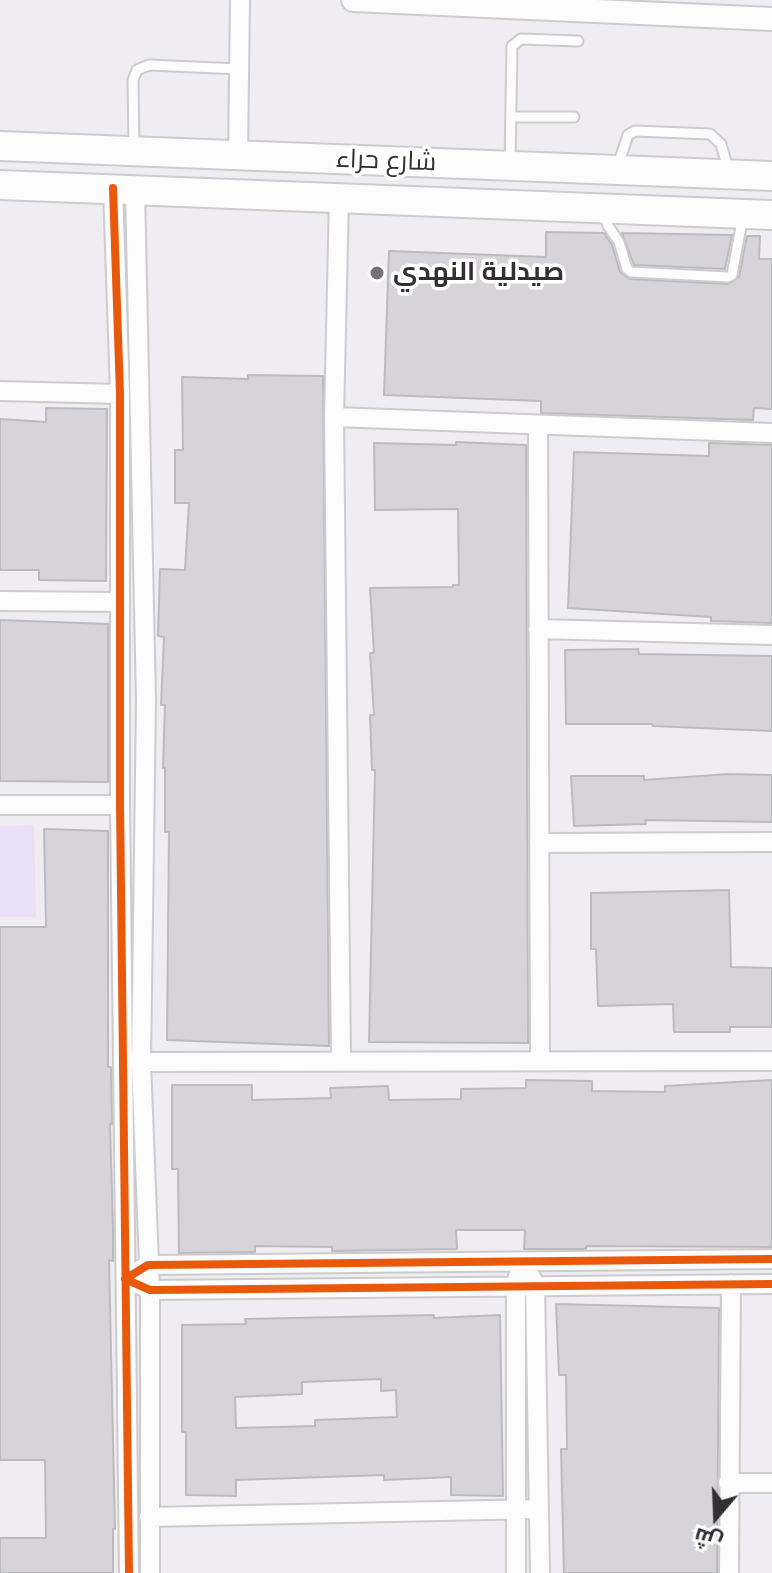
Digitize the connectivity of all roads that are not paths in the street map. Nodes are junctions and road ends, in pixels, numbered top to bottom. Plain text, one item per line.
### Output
1 (240, 0) edge
2 (353, 0) edge
3 (619, 4) edge
4 (772, 19) edge
5 (578, 41) dead end
6 (239, 69) junction
7 (511, 117) junction
8 (574, 117) dead end
9 (0, 146) edge
10 (134, 151) junction
11 (238, 155) junction
12 (510, 166) junction
13 (617, 170) junction
14 (730, 175) junction
15 (772, 176) edge
16 (0, 185) edge
17 (124, 188) junction
18 (339, 198) junction
19 (603, 209) junction
20 (743, 214) junction
21 (772, 215) edge
22 (0, 391) edge
23 (120, 394) junction
24 (334, 417) junction
25 (538, 425) junction
26 (772, 433) edge
27 (0, 601) edge
28 (120, 602) junction
29 (538, 629) junction
30 (772, 635) edge
31 (146, 701) junction
32 (120, 703) junction
33 (0, 805) edge
34 (120, 805) junction
35 (772, 842) edge
36 (539, 843) junction
37 (341, 1061) junction
38 (540, 1061) junction
39 (772, 1061) edge
40 (141, 1062) junction
41 (772, 1259) edge
42 (522, 1262) junction
43 (148, 1265) junction
44 (125, 1279) junction
45 (731, 1284) junction
46 (772, 1284) edge
47 (526, 1285) junction
48 (150, 1290) junction
49 (728, 1483) junction
50 (772, 1483) edge
51 (516, 1509) junction
52 (539, 1509) junction
53 (149, 1517) junction
54 (129, 1573) edge
55 (150, 1573) edge
56 (516, 1573) edge
57 (540, 1573) edge
58 (729, 1573) edge

1 - 6 street
2 - 3 street
3 - 4 street
5 - 7 lane
6 - 10 lane
6 - 11 street
7 - 8 lane
7 - 12 lane
9 - 10 main road, شارع حراء
10 - 11 main road, شارع حراء
11 - 12 main road, شارع حراء
12 - 13 main road, شارع حراء
13 - 14 main road, شارع حراء
13 - 14 lane
14 - 15 main road, شارع حراء
16 - 17 main road, شارع حراء
17 - 18 main road, شارع حراء
17 - 23 street
17 - 31 street
18 - 19 main road, شارع حراء
18 - 24 street
19 - 20 main road, شارع حراء
19 - 20 lane
20 - 21 main road, شارع حراء
22 - 23 street
23 - 28 street
24 - 25 street
24 - 37 street
25 - 26 street
25 - 29 street
27 - 28 street
28 - 32 street
29 - 30 street
29 - 36 street
31 - 32 street
31 - 40 street
32 - 34 street
33 - 34 street
34 - 44 street
35 - 36 street
36 - 38 street
37 - 38 street
37 - 40 street
38 - 39 street
40 - 43 street
41 - 42 street
42 - 43 street
42 - 47 street
43 - 44 street
43 - 48 street
44 - 48 street
44 - 54 street
45 - 46 street
45 - 47 street
45 - 49 street
47 - 48 street
47 - 51 street
47 - 52 street
48 - 53 street
49 - 50 street
49 - 58 street
51 - 52 street
51 - 53 street
51 - 56 street
52 - 57 street
53 - 55 street

